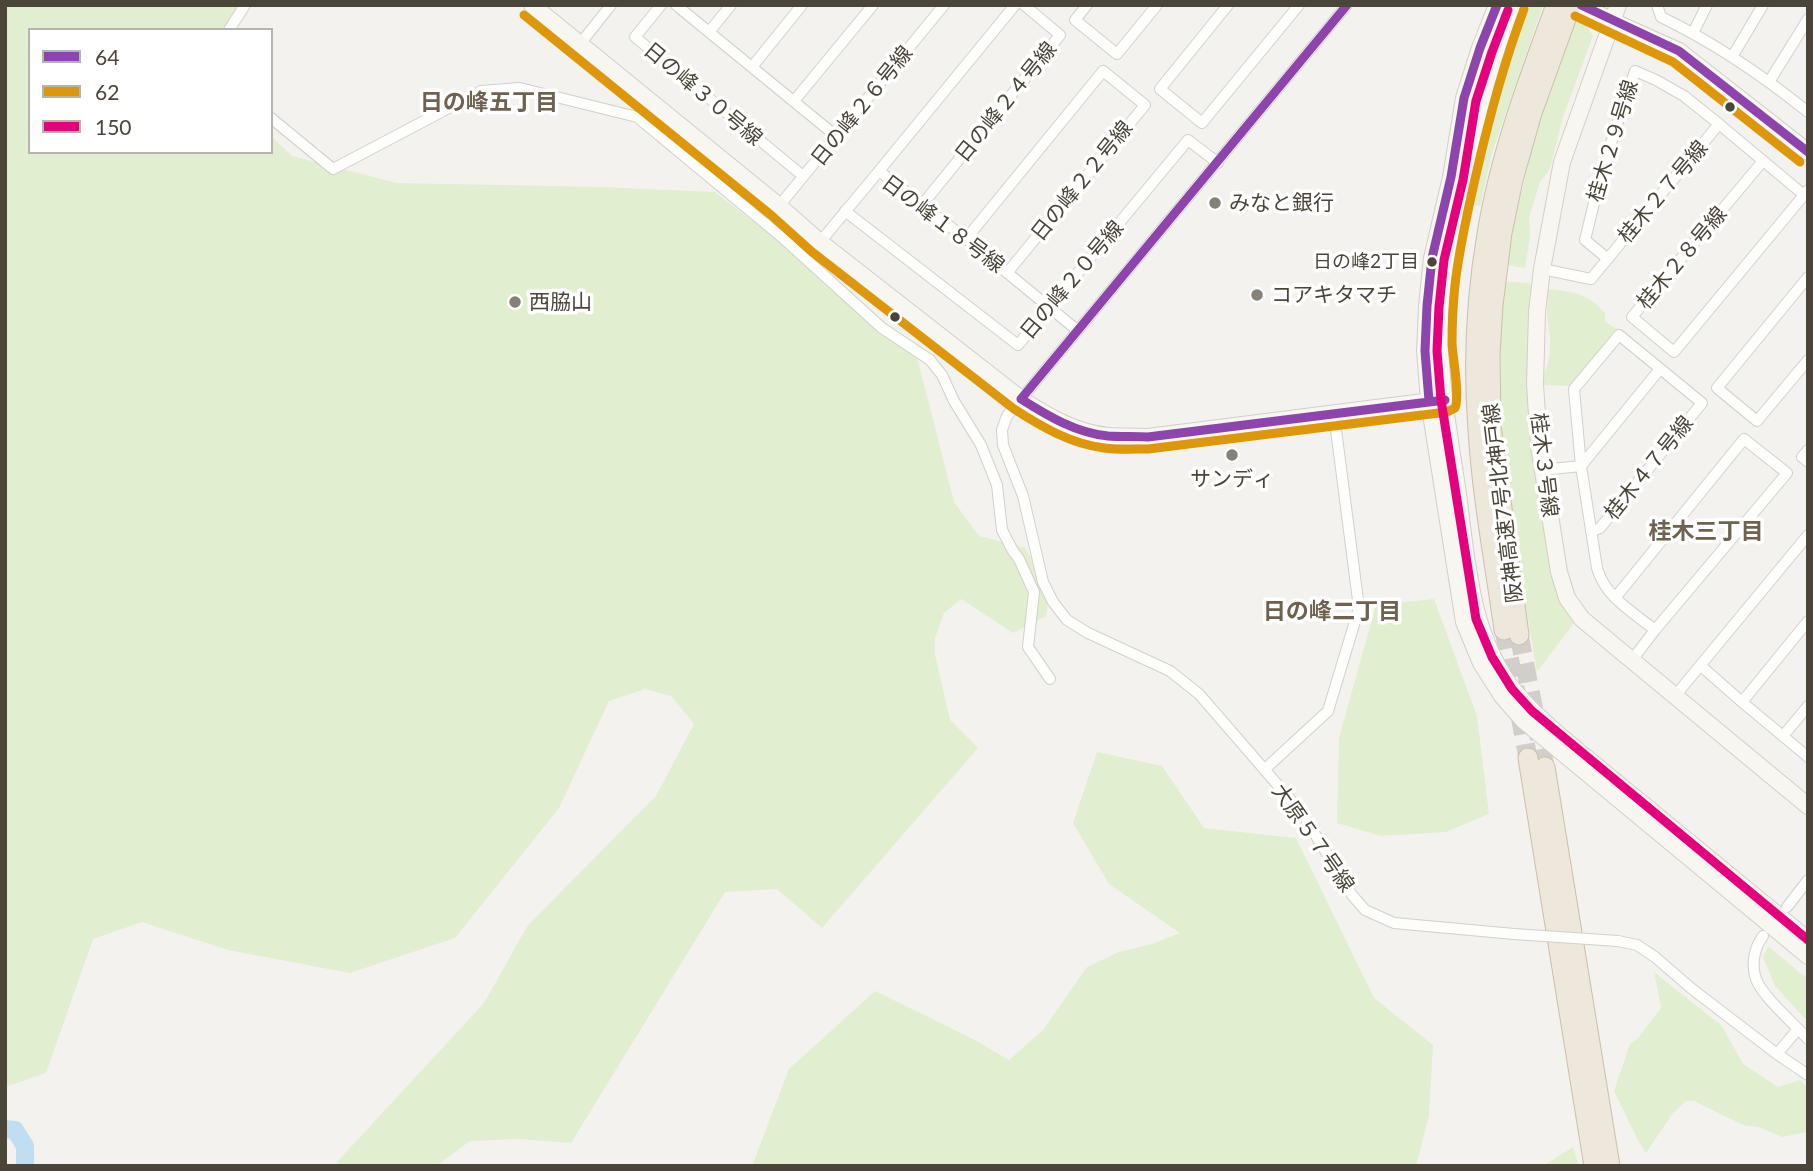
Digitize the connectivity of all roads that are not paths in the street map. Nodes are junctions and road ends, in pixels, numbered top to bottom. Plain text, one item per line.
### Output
1 (245, 5) edge
2 (532, 5) edge
3 (611, 5) edge
4 (661, 5) edge
5 (676, 5) edge
6 (731, 5) edge
7 (802, 5) edge
8 (873, 5) edge
9 (944, 5) edge
10 (1015, 5) edge
11 (1024, 5) edge
12 (1087, 5) edge
13 (1157, 5) edge
14 (1228, 5) edge
15 (1299, 5) edge
16 (1347, 5) edge
17 (1497, 5) edge
18 (1513, 5) edge
19 (1556, 5) edge
20 (1618, 5) edge
21 (1657, 5) edge
22 (1707, 5) edge
23 (1763, 5) edge
24 (1577, 6) edge
25 (1808, 19) edge
26 (1612, 21) junction
27 (230, 28) edge
28 (709, 32) junction
29 (1693, 33) junction
30 (580, 44) junction
31 (1731, 57) junction
32 (752, 67) junction
33 (1769, 82) junction
34 (794, 101) junction
35 (1807, 110) edge
36 (273, 120) edge
37 (1719, 124) junction
38 (836, 136) junction
39 (1808, 152) edge
40 (1763, 161) junction
41 (1218, 163) junction
42 (879, 171) junction
43 (803, 176) junction
44 (1806, 192) edge
45 (922, 205) junction
46 (779, 206) junction
47 (845, 211) junction
48 (966, 239) junction
49 (820, 242) junction
50 (1608, 259) junction
51 (1542, 269) junction
52 (1007, 273) junction
53 (1808, 277) edge
54 (1049, 307) junction
55 (1077, 330) junction
56 (1808, 360) edge
57 (1660, 369) junction
58 (1021, 398) junction
59 (1437, 400) junction
60 (1334, 414) junction
61 (1808, 450) edge
62 (1808, 462) edge
63 (1581, 466) junction
64 (1542, 470) junction
65 (1591, 533) junction
66 (1808, 536) edge
67 (1036, 557) junction
68 (1019, 559) junction
69 (1615, 598) junction
70 (1808, 621) edge
71 (1656, 630) junction
72 (1632, 660) junction
73 (1701, 666) junction
74 (1050, 679) dead end
75 (1675, 696) junction
76 (1742, 702) junction
77 (1808, 706) edge
78 (1783, 736) junction
79 (1808, 757) edge
80 (1265, 769) junction
81 (1806, 800) edge
82 (1808, 880) edge
83 (1787, 907) dead end
84 (1763, 936) dead end
85 (1808, 940) edge
86 (1808, 956) edge
87 (1798, 1029) junction
88 (1808, 1039) edge
89 (1777, 1054) junction
90 (1808, 1075) edge
91 (1594, 1166) edge
92 (1610, 1166) edge

1 - 27 street
2 - 30 street
3 - 30 street
4 - 43 street, 日の峰３０号線
5 - 28 street
6 - 28 street
7 - 32 street
8 - 34 street
9 - 38 street, 日の峰２６号線
10 - 42 street
11 - 45 street, 日の峰２４号線
12 - 13 street
14 - 15 street
16 - 41 street, 大原５７号線
17 - 59 street
18 - 59 street
19 - 24 highway, 阪神高速7号北神戸線
20 - 26 street, 桂木３号線
21 - 29 street
22 - 29 street
23 - 31 street
24 - 26 street
25 - 33 street
26 - 39 street
26 - 51 street, 桂木３号線
28 - 32 street
29 - 31 street
30 - 46 street
31 - 33 street
32 - 34 street
33 - 35 street
34 - 38 street
36 - 68 street
37 - 40 street, 桂木２７号線
37 - 50 street, 桂木２７号線
37 - 50 street, 桂木２９号線
38 - 43 street, 日の峰２６号線
40 - 44 street, 桂木２７号線
40 - 44 street, 桂木２８号線
41 - 54 street, 日の峰２０号線
41 - 55 street, 大原５７号線
42 - 45 street, 日の峰１８号線
42 - 47 street, 日の峰１８号線
43 - 46 street, 日の峰２６号線
45 - 48 street, 日の峰１８号線
46 - 49 street
47 - 49 street, 日の峰１８号線
47 - 54 street, 日の峰２０号線
48 - 52 street, 日の峰１８号線
48 - 52 street, 日の峰２２号線
49 - 58 street
50 - 51 street, 桂木２７号線
51 - 64 street, 桂木３号線
52 - 54 street, 日の峰１８号線
53 - 56 street
54 - 55 street, 日の峰１８号線
55 - 58 street, 大原５７号線
57 - 63 street
57 - 63 street, 桂木４７号線
57 - 65 street, 桂木４７号線
58 - 60 street
58 - 67 street, 大原５７号線
59 - 60 street
59 - 85 street
59 - 86 street
60 - 80 street
61 - 62 street
63 - 64 street
63 - 65 street
64 - 72 street, 桂木３号線
65 - 69 street
66 - 73 street
67 - 68 street
67 - 80 street, 大原５７号線
68 - 74 street
69 - 71 street
69 - 71 street
70 - 76 street
71 - 72 street
72 - 75 street, 桂木３号線
73 - 75 street
73 - 76 street
75 - 81 street, 桂木３号線
76 - 78 street
77 - 78 street
78 - 79 street
80 - 89 street, 大原５７号線, bridge
82 - 83 street
84 - 87 street
87 - 88 street
87 - 89 street
89 - 90 street, 大原５７号線
91 - 92 highway

